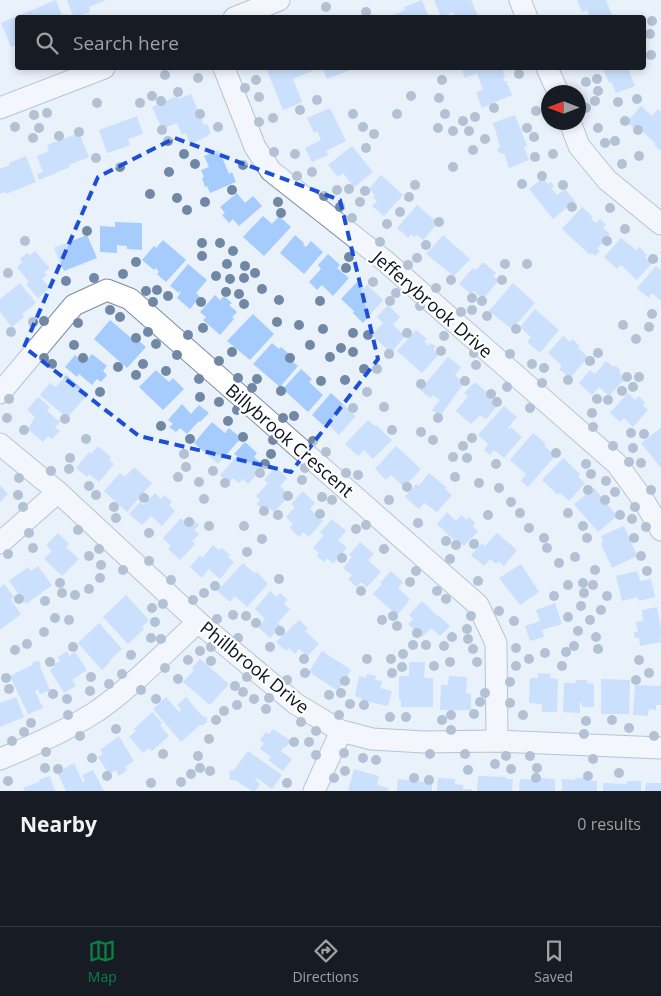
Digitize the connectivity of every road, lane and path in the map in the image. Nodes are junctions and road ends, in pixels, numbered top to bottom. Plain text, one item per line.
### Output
1 (279, 0) edge
2 (520, 0) edge
3 (242, 15) edge
4 (526, 15) edge
5 (99, 70) edge
6 (225, 70) edge
7 (548, 70) edge
8 (555, 85) edge
9 (0, 108) edge
10 (573, 130) edge
11 (661, 224) edge
12 (0, 393) edge
13 (0, 444) edge
14 (58, 492) junction
15 (661, 530) edge
16 (0, 544) edge
17 (198, 622) junction
18 (342, 731) junction
19 (497, 741) junction
20 (661, 748) edge
21 (0, 759) edge
22 (314, 791) edge

1 - 3 street
2 - 4 street
5 - 9 street
6 - 15 street, Jefferybrook Drive
7 - 8 street
10 - 11 street
12 - 19 street, Billybrook Crescent
13 - 14 street, Phillbrook Drive
14 - 16 street
14 - 17 street, Phillbrook Drive
17 - 18 street, Phillbrook Drive
17 - 21 street
18 - 19 street, Phillbrook Drive
18 - 22 street
19 - 20 street, Phillbrook Drive

